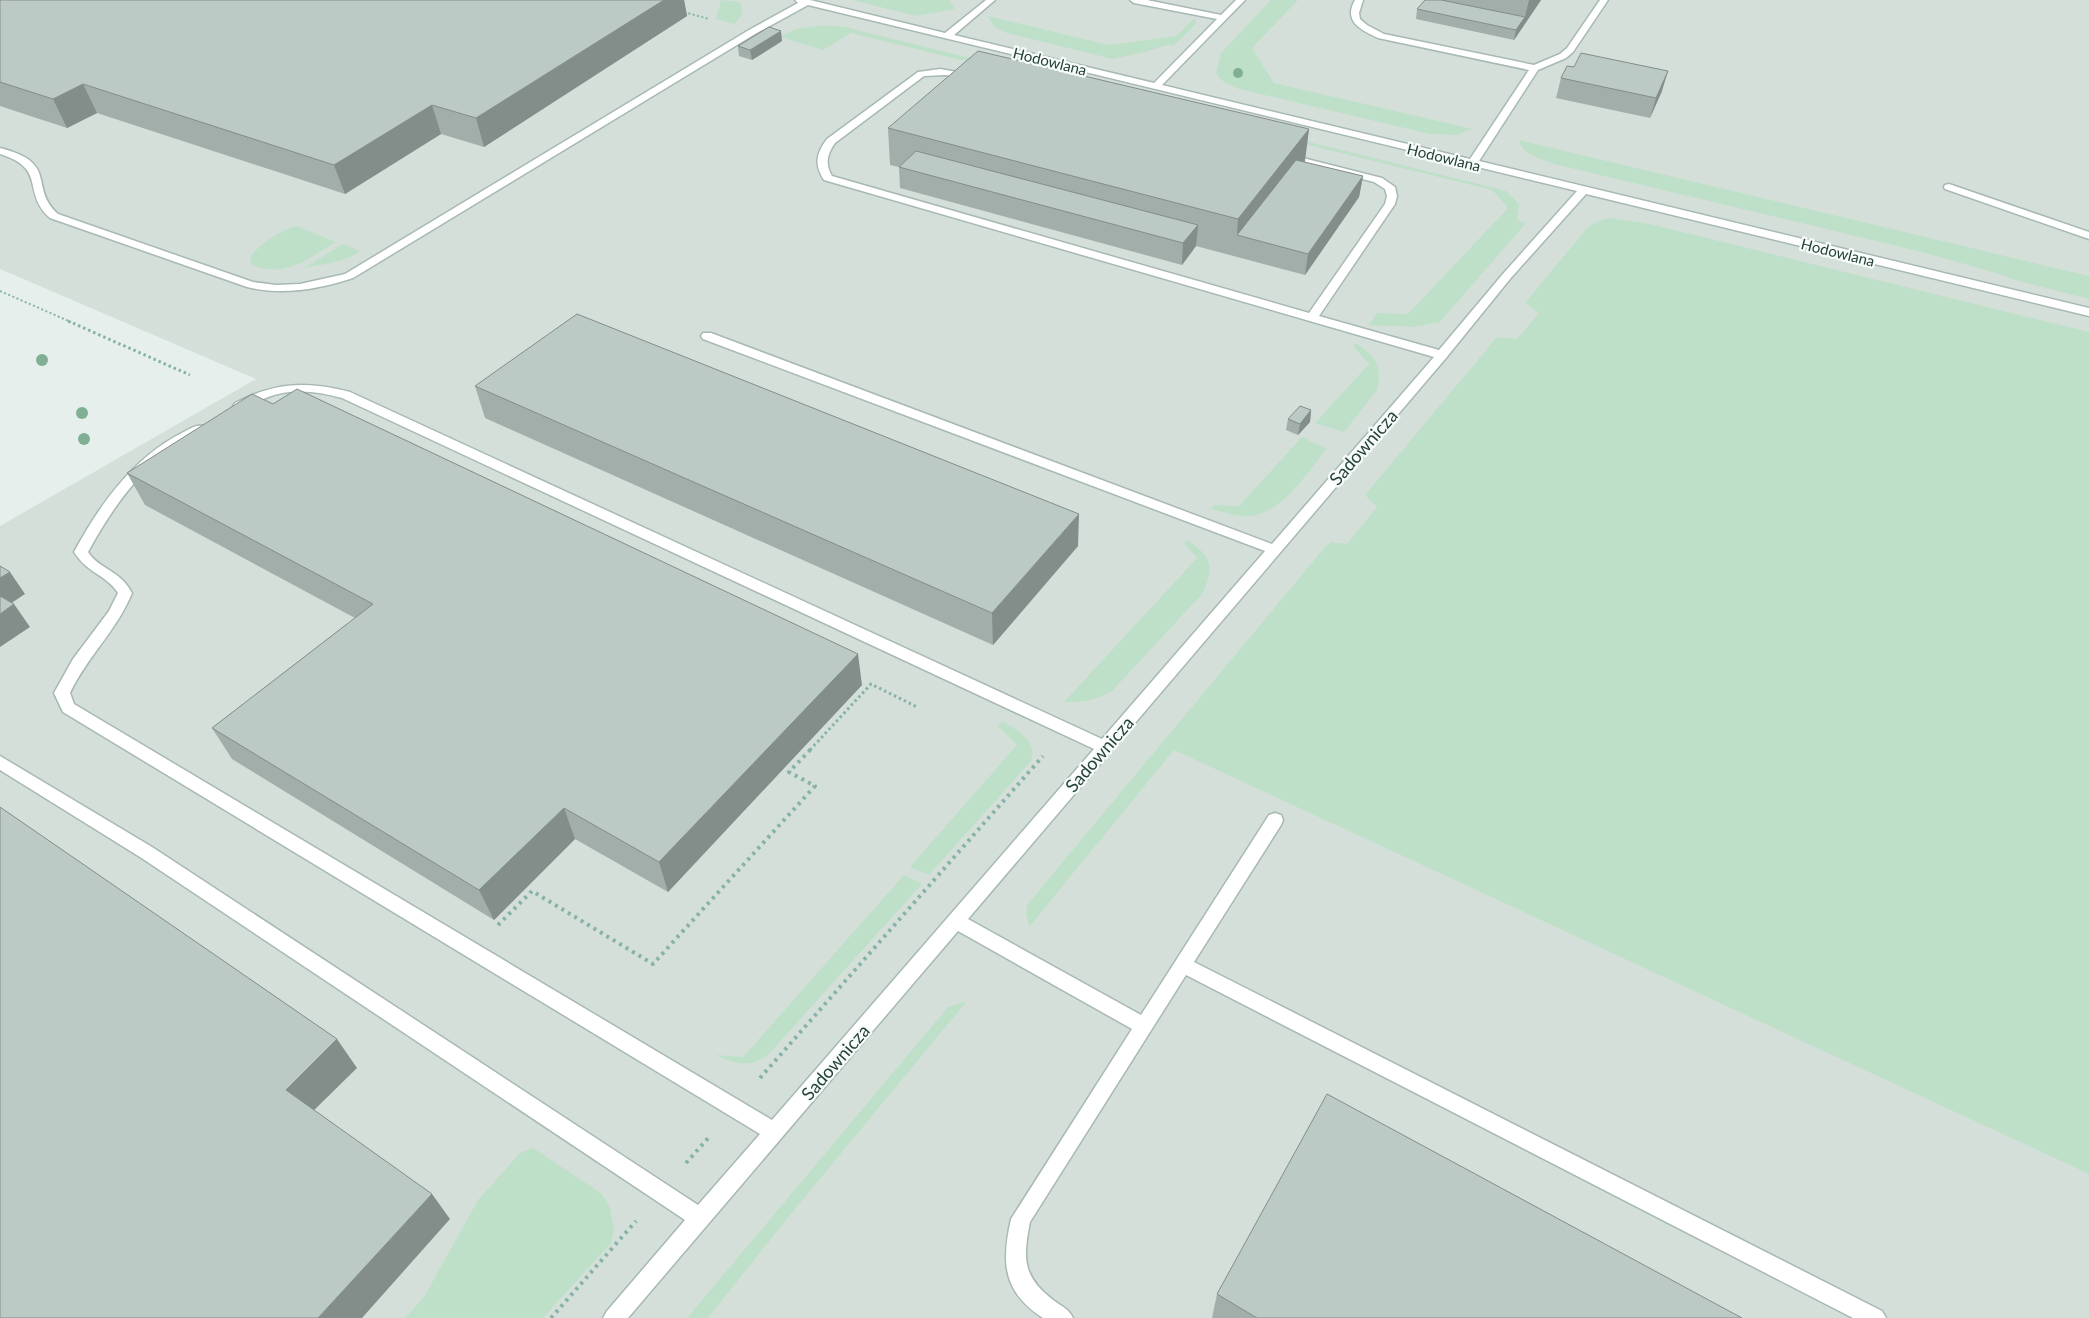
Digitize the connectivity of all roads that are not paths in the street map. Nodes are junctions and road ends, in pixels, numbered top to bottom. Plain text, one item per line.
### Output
1 (991, 0) edge
2 (1134, 0) edge
3 (1181, 0) edge
4 (1241, 0) edge
5 (1359, 0) edge
6 (1604, 0) edge
7 (802, 1) edge
8 (1174, 8) junction
9 (1223, 18) junction
10 (947, 36) junction
11 (1535, 68) junction
12 (984, 80) edge
13 (1156, 87) junction
14 (0, 151) edge
15 (1272, 153) edge
16 (1472, 164) junction
17 (1949, 186) dead end
18 (1583, 191) junction
19 (2089, 236) edge
20 (2089, 312) edge
21 (1312, 318) junction
22 (707, 336) dead end
23 (1442, 355) junction
24 (226, 413) edge
25 (209, 423) edge
26 (1274, 550) junction
27 (1105, 747) junction
28 (0, 762) edge
29 (1275, 820) dead end
30 (955, 921) junction
31 (1183, 965) junction
32 (1144, 1026) junction
33 (774, 1132) junction
34 (700, 1218) junction
35 (614, 1318) edge
36 (1062, 1318) edge
37 (1875, 1318) edge

1 - 10 street
2 - 8 street
3 - 8 street
4 - 9 street
5 - 11 street
6 - 11 street
7 - 10 street, Hodowlana
7 - 14 street
8 - 9 street
9 - 13 street
10 - 13 street, Hodowlana
11 - 16 street
12 - 21 street
13 - 16 street, Hodowlana
15 - 21 street
16 - 18 street, Hodowlana
17 - 19 street
18 - 20 street, Hodowlana
18 - 23 street, Sadownicza
21 - 23 street
22 - 26 street
23 - 26 street, Sadownicza
24 - 27 street
25 - 33 street
26 - 27 street, Sadownicza
27 - 30 street, Sadownicza
28 - 34 street
29 - 31 street
30 - 32 street
30 - 33 street, Sadownicza
31 - 32 street
31 - 37 street
32 - 36 street
33 - 34 street, Sadownicza
34 - 35 street, Sadownicza

